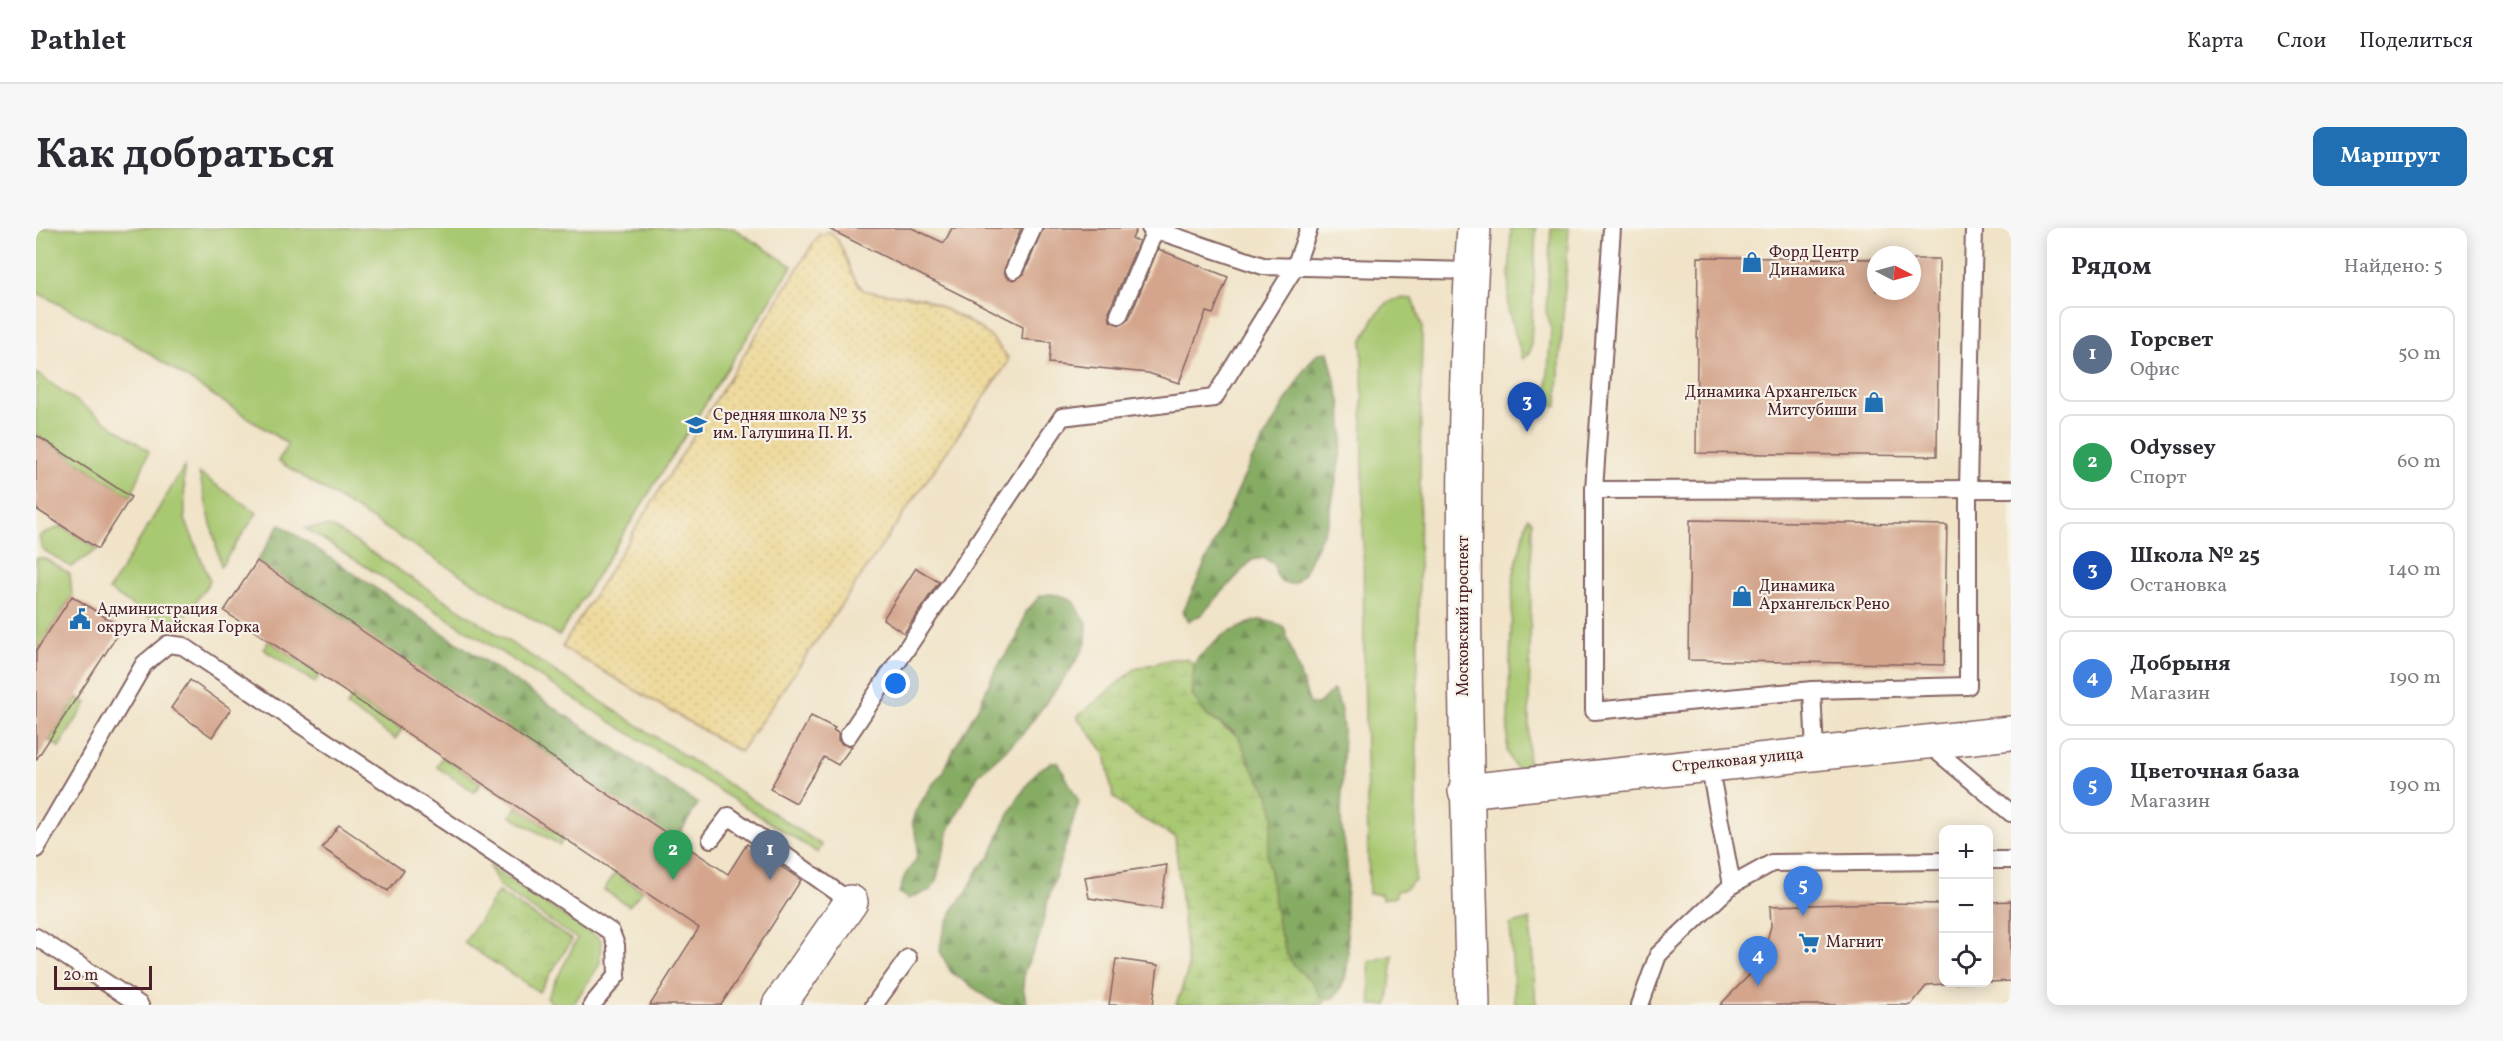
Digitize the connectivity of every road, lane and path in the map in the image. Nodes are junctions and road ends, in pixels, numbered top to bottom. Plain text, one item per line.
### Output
1 (1033, 228) edge
2 (1309, 228) edge
3 (1474, 228) edge
4 (1612, 228) edge
5 (1974, 228) edge
6 (1154, 229) edge
7 (1295, 267) junction
8 (1014, 270) dead end
9 (1472, 271) junction
10 (1119, 315) dead end
11 (1968, 489) junction
12 (2011, 489) edge
13 (1594, 490) junction
14 (1812, 690) junction
15 (2011, 733) edge
16 (848, 736) dead end
17 (1924, 741) junction
18 (1815, 752) junction
19 (1709, 764) junction
20 (1465, 791) junction
21 (2011, 813) edge
22 (711, 839) dead end
23 (36, 849) edge
24 (1993, 860) edge
25 (2011, 860) edge
26 (1939, 861) edge
27 (1732, 885) junction
28 (851, 902) joint
29 (36, 937) edge
30 (908, 958) dead end
31 (140, 1005) edge
32 (592, 1005) edge
33 (779, 1005) edge
34 (874, 1005) edge
35 (1473, 1005) edge
36 (1640, 1005) edge

1 - 8 lane
2 - 7 lane
3 - 9 main road, Московский проспект
4 - 13 lane
5 - 11 lane
6 - 7 lane
6 - 10 lane
7 - 9 lane
7 - 16 lane
9 - 20 main road, Московский проспект
11 - 12 lane
11 - 13 lane
11 - 14 lane
13 - 14 lane
14 - 18 lane
15 - 17 main road, Стрелковая улица
17 - 18 main road, Стрелковая улица
17 - 21 lane
18 - 19 main road, Стрелковая улица
19 - 20 main road, Стрелковая улица
19 - 27 lane
20 - 35 main road, Московский проспект
22 - 28 lane
23 - 32 lane
24 - 25 lane
26 - 27 lane
27 - 36 lane
28 - 33 main road
29 - 31 lane
30 - 34 lane

